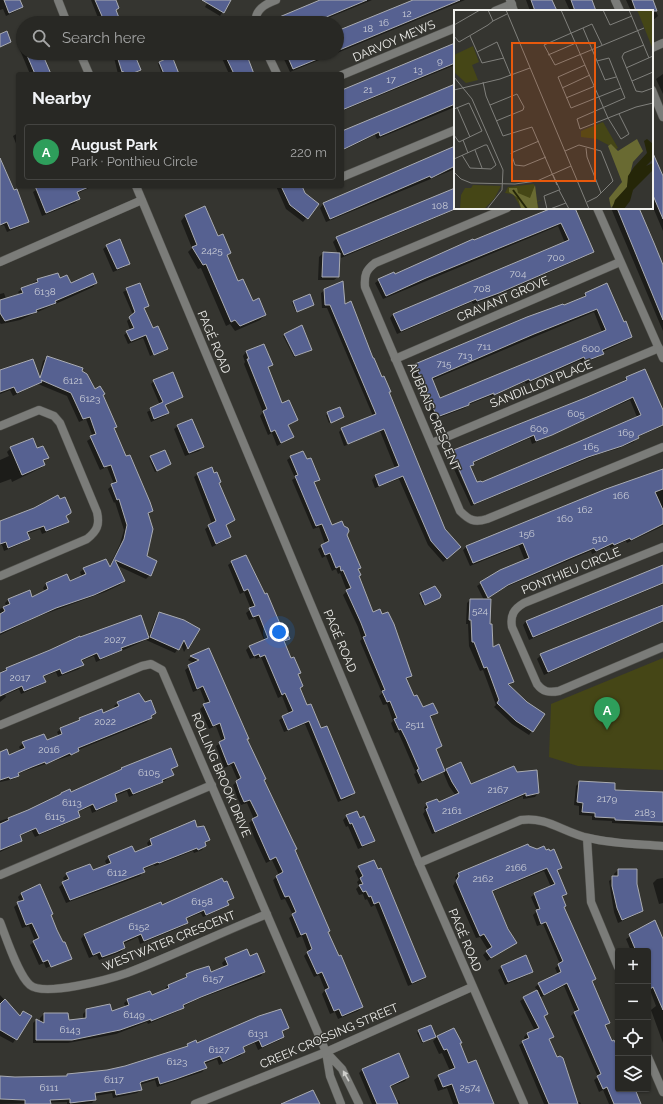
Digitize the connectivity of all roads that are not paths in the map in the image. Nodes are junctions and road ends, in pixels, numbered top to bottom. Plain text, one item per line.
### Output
1 (58, 0) edge
2 (276, 0) edge
3 (615, 0) edge
4 (512, 5) edge
5 (498, 10) edge
6 (620, 10) edge
7 (64, 16) edge
8 (256, 16) edge
9 (454, 28) edge
10 (663, 44) edge
11 (653, 48) edge
12 (83, 60) edge
13 (270, 60) edge
14 (88, 72) edge
15 (276, 72) edge
16 (344, 74) edge
17 (653, 92) edge
18 (663, 117) edge
19 (454, 130) edge
20 (344, 176) edge
21 (137, 188) edge
22 (142, 200) junction
23 (505, 209) edge
24 (597, 209) edge
25 (0, 262) edge
26 (620, 262) junction
27 (659, 348) junction
28 (663, 358) edge
29 (395, 359) junction
30 (0, 426) edge
31 (432, 442) junction
32 (663, 447) edge
33 (663, 547) edge
34 (0, 576) edge
35 (663, 647) edge
36 (0, 725) edge
37 (212, 785) junction
38 (587, 838) junction
39 (663, 846) edge
40 (419, 862) junction
41 (0, 875) edge
42 (267, 914) junction
43 (0, 922) edge
44 (615, 960) edge
45 (472, 986) junction
46 (326, 1052) junction
47 (651, 1064) edge
48 (663, 1092) edge
49 (195, 1104) edge
50 (342, 1104) edge
51 (359, 1104) edge
52 (524, 1104) edge

1 - 7 street
2 - 8 street
3 - 6 street
4 - 5 street
9 - 16 street, DARVOY MEWS
10 - 11 street
12 - 14 street
13 - 15 street
17 - 18 street
19 - 20 street
21 - 22 street, PAGÉ ROAD
22 - 25 street
22 - 40 street, PAGÉ ROAD
23 - 29 street, AUBRAIS CRESCENT
24 - 26 street
26 - 27 street
26 - 29 street, CRAVANT GROVE
27 - 28 street
27 - 31 street, SANDILLON PLACE
29 - 31 street, AUBRAIS CRESCENT
30 - 34 street
31 - 32 street, AUBRAIS CRESCENT
33 - 35 street, PONTHIEU CIRCLE
36 - 37 street, ROLLING BROOK DRIVE
37 - 41 street
37 - 42 street, ROLLING BROOK DRIVE
38 - 39 street
38 - 40 street
38 - 44 street
40 - 45 street, PAGÉ ROAD
42 - 43 street, WESTWATER CRESCENT
42 - 46 street, ROLLING BROOK DRIVE
45 - 46 street, CREEK CROSSING STREET
45 - 52 street, PAGÉ ROAD
46 - 49 street, CREEK CROSSING STREET
46 - 50 street
51 -> 46 street
47 - 48 street

